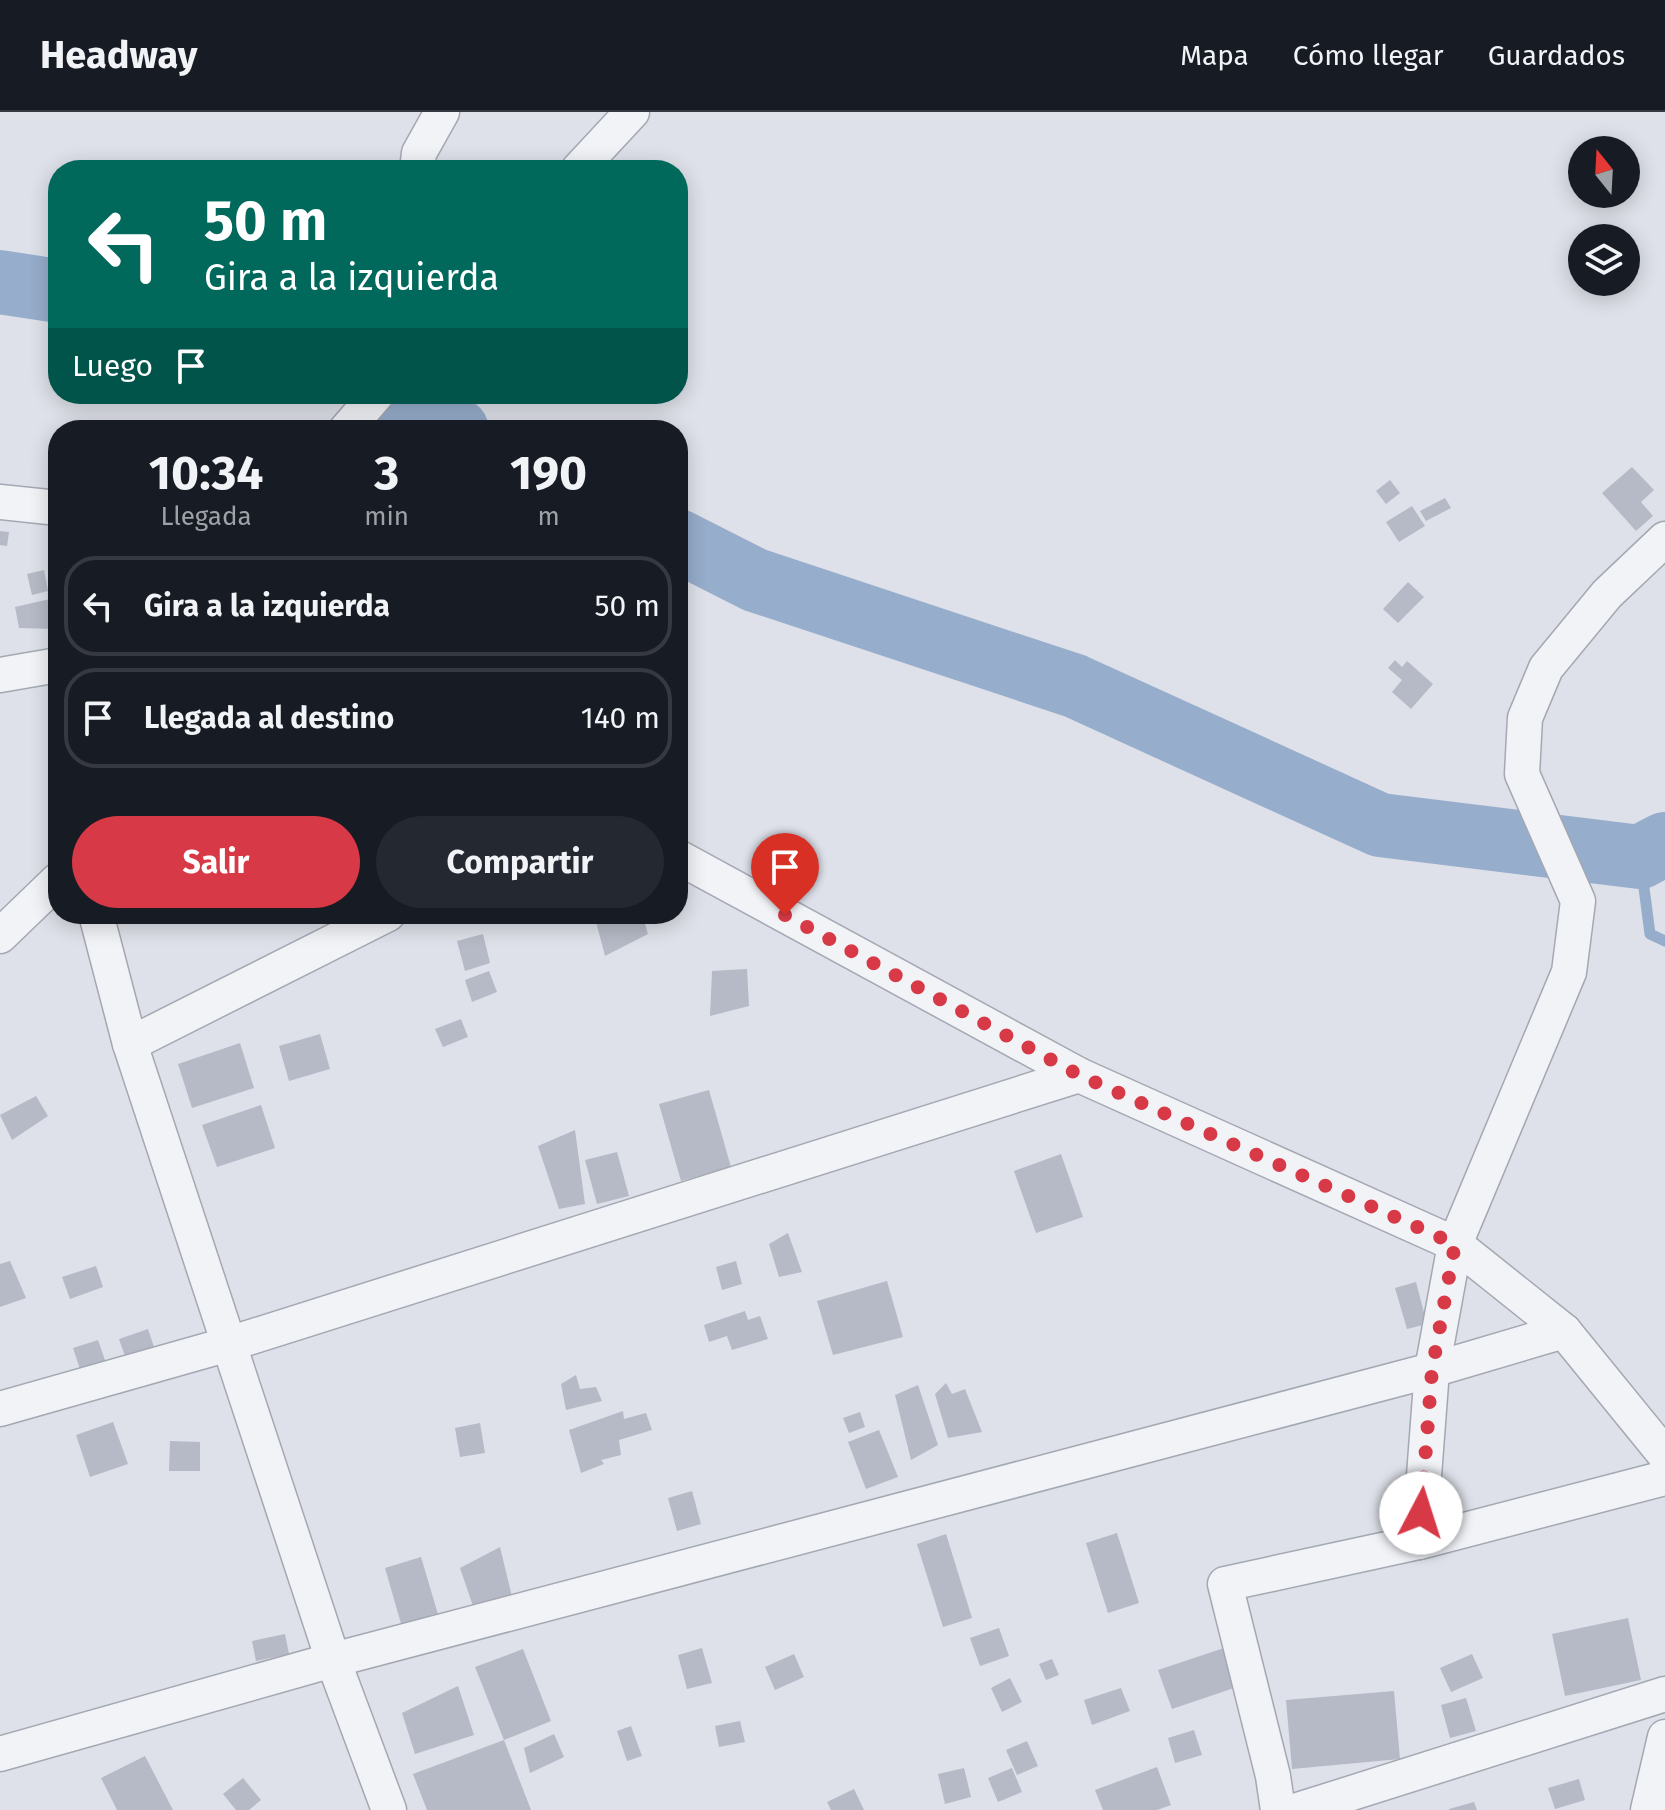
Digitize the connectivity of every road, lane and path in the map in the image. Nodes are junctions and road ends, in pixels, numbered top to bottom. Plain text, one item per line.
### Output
1 (442, 112) edge
2 (632, 112) edge
3 (418, 160) edge
4 (587, 160) edge
5 (368, 404) edge
6 (355, 420) edge
7 (0, 502) edge
8 (48, 507) edge
9 (1665, 539) edge
10 (48, 667) edge
11 (0, 675) edge
12 (688, 862) edge
13 (48, 890) edge
14 (99, 924) edge
15 (368, 924) edge
16 (0, 936) edge
17 (130, 1044) junction
18 (1079, 1075) junction
19 (1455, 1244) junction
20 (1564, 1331) junction
21 (229, 1344) junction
22 (1432, 1370) junction
23 (0, 1409) edge
24 (1665, 1455) edge
25 (1665, 1478) edge
26 (1419, 1542) junction
27 (333, 1660) junction
28 (1665, 1694) edge
29 (1665, 1737) edge
30 (0, 1754) edge
31 (389, 1810) edge
32 (1278, 1810) edge
33 (1298, 1810) edge
34 (1648, 1810) edge

1 - 3 street
2 - 4 street
5 - 6 street
7 - 8 street
9 - 19 street
10 - 11 street
12 - 18 street
13 - 16 street
14 - 17 street
15 - 17 street
17 - 21 street
18 - 19 street
18 - 21 street
19 - 20 street
19 - 22 street
20 - 22 street
20 - 24 street
21 - 23 street
21 - 27 street
22 - 26 street
22 - 27 street
25 - 26 street
26 - 32 street
27 - 30 street
27 - 31 street
28 - 33 street
29 - 34 street

